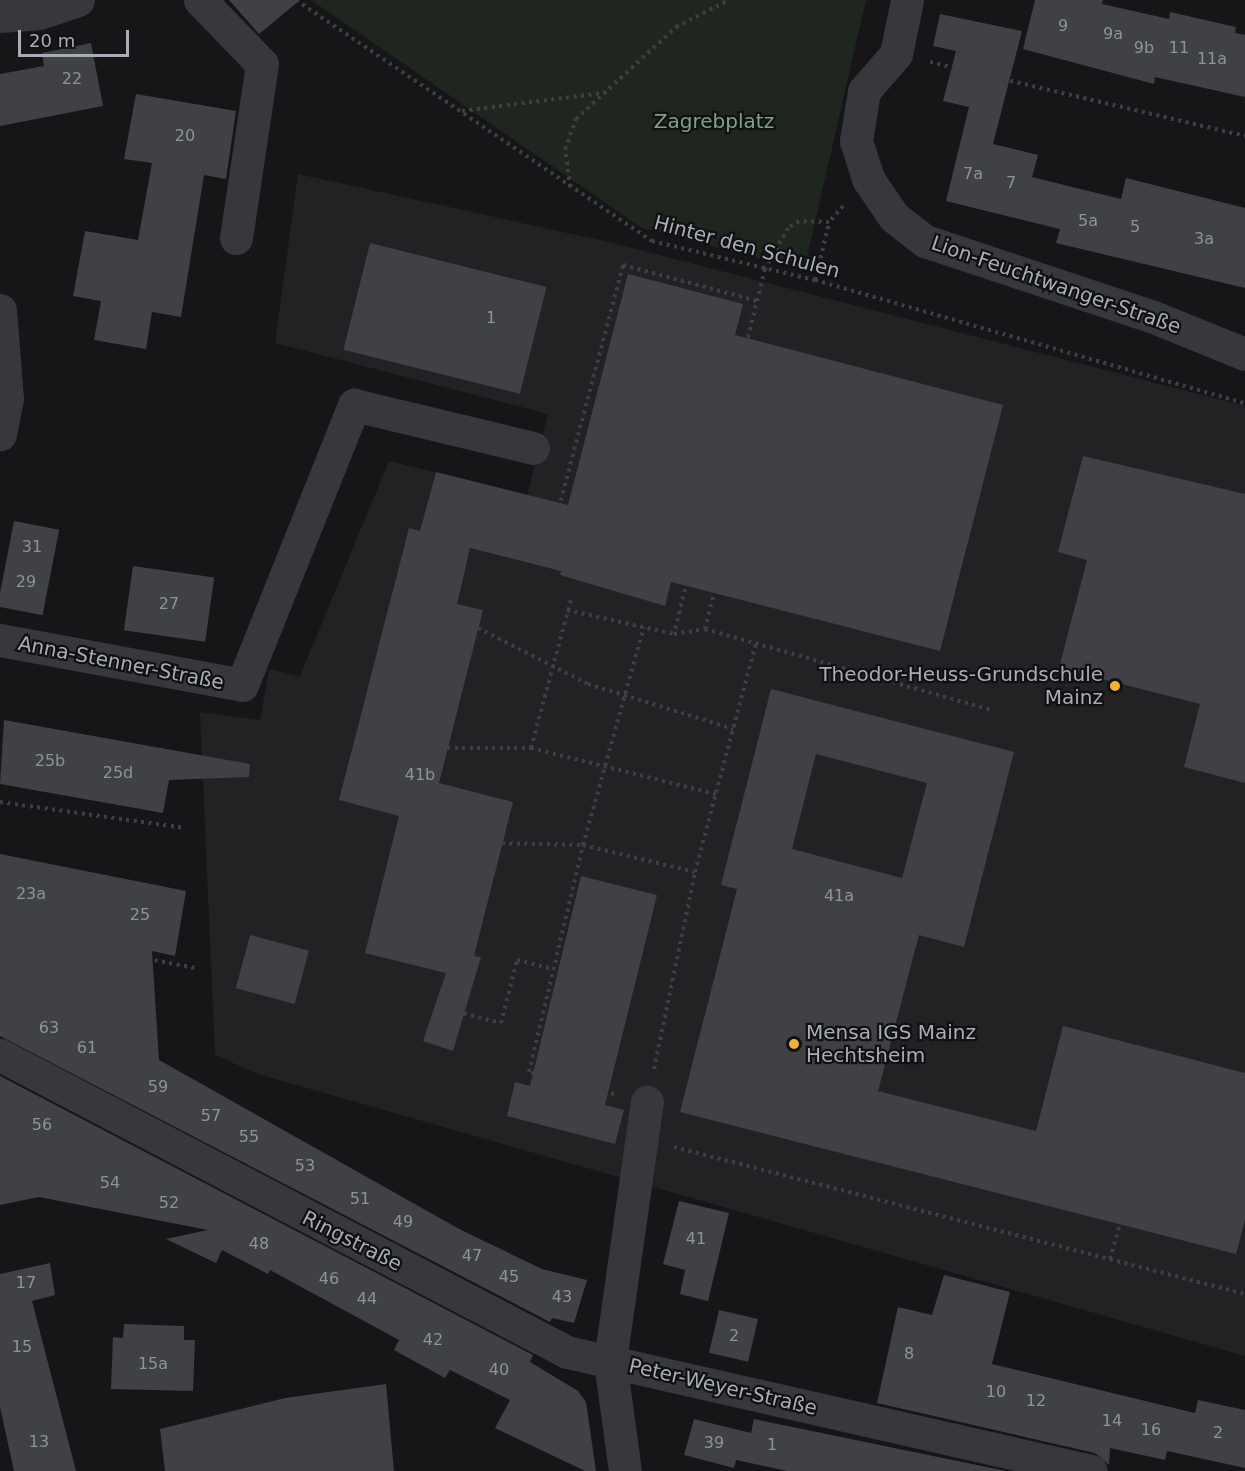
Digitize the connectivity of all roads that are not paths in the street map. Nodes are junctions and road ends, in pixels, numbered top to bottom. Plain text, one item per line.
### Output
1 (78, 0) edge
2 (200, 0) edge
3 (907, 0) edge
4 (0, 16) edge
5 (236, 238) dead end
6 (0, 310) edge
7 (1245, 354) edge
8 (0, 434) edge
9 (533, 448) dead end
10 (0, 640) edge
11 (0, 1055) edge
12 (647, 1102) road end
13 (610, 1361) junction
14 (625, 1471) edge
15 (1091, 1471) edge

1 - 4 street
2 - 5 street
3 - 7 street, Lion-Feuchtwanger-Straße
6 - 8 street
9 - 10 street, Anna-Stenner-Straße
11 - 13 street, Ringstraße
12 - 13 street, Peter-Weyer-Straße
13 - 14 street
13 - 15 street, Peter-Weyer-Straße

